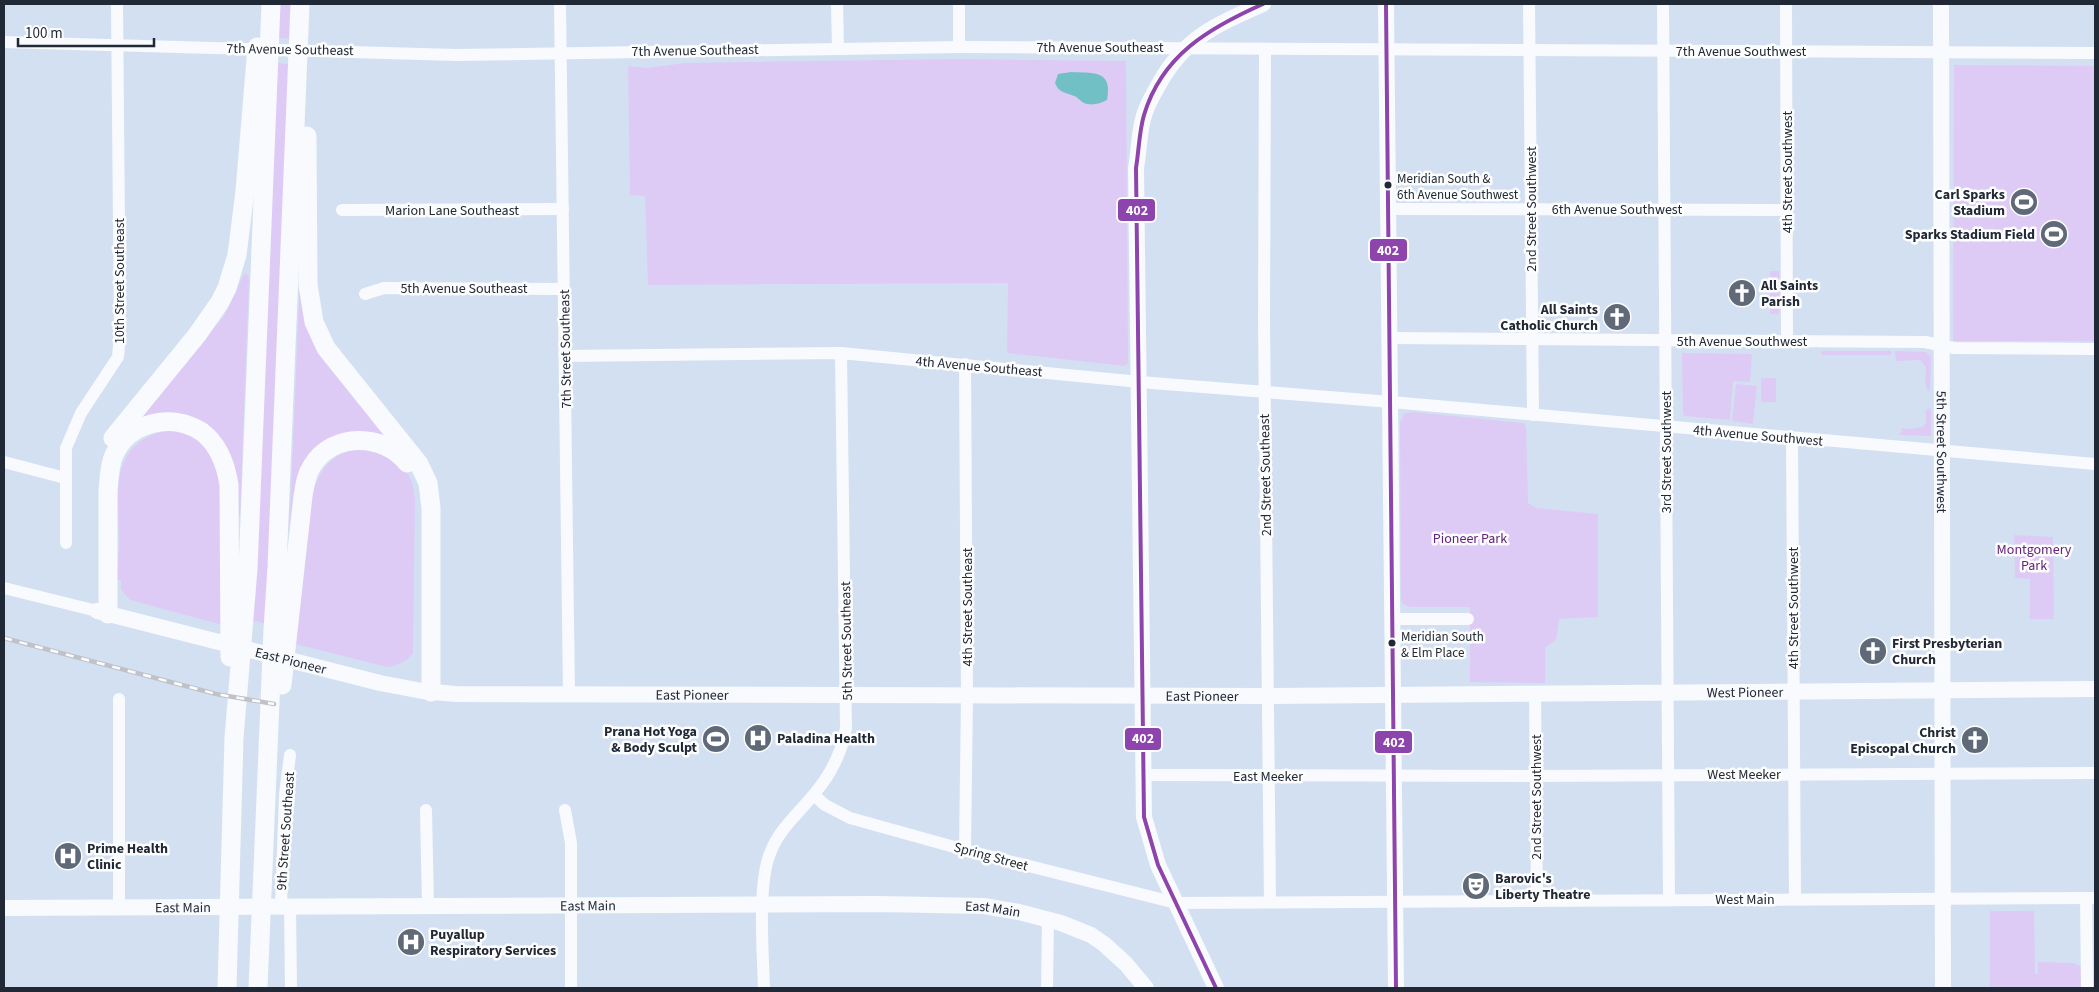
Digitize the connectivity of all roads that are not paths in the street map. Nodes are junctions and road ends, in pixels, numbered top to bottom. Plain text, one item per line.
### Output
1 (117, 4) edge
2 (261, 4) edge
3 (271, 4) edge
4 (300, 4) edge
5 (306, 4) edge
6 (560, 4) edge
7 (837, 4) edge
8 (959, 4) edge
9 (1262, 4) edge
10 (1386, 4) edge
11 (1529, 4) edge
12 (1663, 4) edge
13 (1786, 4) edge
14 (1941, 4) edge
15 (4, 42) edge
16 (117, 45) junction
17 (959, 47) junction
18 (838, 48) junction
19 (1184, 48) junction
20 (1386, 48) junction
21 (1265, 49) junction
22 (1530, 50) junction
23 (1663, 51) junction
24 (1787, 51) junction
25 (561, 53) junction
26 (1941, 53) junction
27 (2095, 53) edge
28 (1388, 208) junction
29 (563, 209) junction
30 (1531, 209) junction
31 (1665, 209) junction
32 (342, 210) dead end
33 (1787, 210) junction
34 (564, 288) junction
35 (365, 294) dead end
36 (1389, 338) junction
37 (1532, 340) junction
38 (1666, 340) junction
39 (1787, 341) junction
40 (1943, 346) junction
41 (2095, 349) edge
42 (841, 353) junction
43 (565, 356) junction
44 (966, 364) junction
45 (1140, 382) junction
46 (1264, 392) junction
47 (1391, 402) junction
48 (1533, 415) junction
49 (1666, 427) junction
50 (1792, 438) junction
51 (1943, 451) junction
52 (4, 462) edge
53 (2095, 464) edge
54 (65, 478) junction
55 (66, 543) dead end
56 (4, 588) edge
57 (102, 613) junction
58 (237, 617) junction
59 (1392, 619) junction
60 (1468, 620) dead end
61 (280, 632) junction
62 (2095, 689) edge
63 (1942, 690) junction
64 (426, 692) junction
65 (1794, 692) junction
66 (1668, 693) junction
67 (1393, 694) junction
68 (1535, 694) junction
69 (569, 695) junction
70 (847, 696) junction
71 (967, 696) junction
72 (1142, 696) junction
73 (1268, 696) junction
74 (119, 699) dead end
75 (290, 755) dead end
76 (1942, 772) junction
77 (2095, 773) edge
78 (1668, 774) junction
79 (1794, 774) junction
80 (1143, 775) junction
81 (1269, 776) junction
82 (1393, 776) junction
83 (1536, 776) junction
84 (814, 794) junction
85 (426, 810) dead end
86 (565, 810) dead end
87 (965, 850) junction
88 (1943, 898) junction
89 (2091, 898) edge
90 (1795, 899) junction
91 (1537, 900) junction
92 (1669, 900) junction
93 (1394, 901) junction
94 (1270, 902) junction
95 (1176, 903) junction
96 (763, 904) junction
97 (570, 905) junction
98 (286, 906) junction
99 (428, 906) junction
100 (118, 907) junction
101 (4, 908) edge
102 (1048, 919) junction
103 (1215, 986) edge
104 (227, 988) edge
105 (258, 988) edge
106 (291, 988) edge
107 (571, 988) edge
108 (764, 988) edge
109 (1047, 988) edge
110 (1146, 988) edge
111 (1396, 988) edge
112 (1943, 988) edge
113 (2087, 988) edge

1 - 16 street, 10th Street Southeast
2 - 57 highway
3 - 58 highway
4 - 61 highway
5 - 64 highway
6 - 25 street, 7th Street Southeast
7 - 18 street
8 - 17 street
9 - 19 main road
10 - 20 main road
11 - 22 street, 2nd Street Southwest
12 - 23 street, 3rd Street Southwest
13 - 24 street, 4th Street Southwest
14 - 26 main road, 5th Street Southwest
15 - 16 street, 7th Avenue Southeast
16 - 25 street, 7th Avenue Southeast
16 - 54 street, 10th Street Southeast
17 - 18 street, 7th Avenue Southeast
17 - 19 street, 7th Avenue Southeast
18 - 25 street, 7th Avenue Southeast
19 - 21 street, 7th Avenue Southeast
19 - 45 main road
20 - 21 street, 7th Avenue Southeast
20 - 22 street, 7th Avenue Southwest
20 - 28 main road
21 - 46 street, 2nd Street Southeast
22 - 23 street, 7th Avenue Southwest
22 - 30 street, 2nd Street Southwest
23 - 24 street, 7th Avenue Southwest
23 - 31 street, 3rd Street Southwest
24 - 26 street, 7th Avenue Southwest
24 - 33 street, 4th Street Southwest
25 - 29 street, 7th Street Southeast
26 - 27 street, 7th Avenue Southwest
26 - 40 main road, 5th Street Southwest
28 - 30 street, 6th Avenue Southwest
28 - 36 main road
29 - 32 street, Marion Lane Southeast
29 - 34 street, 7th Street Southeast
30 - 31 street, 6th Avenue Southwest
30 - 37 street, 2nd Street Southwest
31 - 33 street, 6th Avenue Southwest
31 - 38 street, 3rd Street Southwest
33 - 39 street, 4th Street Southwest
34 - 35 street, 5th Avenue Southeast
34 - 43 street, 7th Street Southeast
36 - 37 street, 5th Avenue Southwest
36 - 47 main road
37 - 38 street, 5th Avenue Southwest
37 - 48 street, 2nd Street Southwest
38 - 39 street, 5th Avenue Southwest
38 - 49 street, 3rd Street Southwest
39 - 40 street, 5th Avenue Southwest
40 - 41 street, 5th Avenue Southwest
40 - 51 main road, 5th Street Southwest
42 - 43 street, 4th Avenue Southeast
42 - 44 street, 4th Avenue Southeast
42 - 70 street, 5th Street Southeast
43 - 69 street, 7th Street Southeast
44 - 45 street, 4th Avenue Southeast
44 - 71 street, 4th Street Southeast
45 - 46 street, 4th Avenue Southeast
45 - 72 main road
46 - 47 street, 4th Avenue Southeast
46 - 73 street, 2nd Street Southeast
47 - 48 street, 4th Avenue Southwest
47 - 59 main road
48 - 49 street, 4th Avenue Southwest
49 - 50 street, 4th Avenue Southwest
49 - 66 street, 3rd Street Southwest
50 - 51 street, 4th Avenue Southwest
50 - 65 street, 4th Street Southwest
51 - 53 street, 4th Avenue Southwest
51 - 63 main road, 5th Street Southwest
52 - 54 street
54 - 55 street, 10th Street Southeast
56 - 57 street, East Pioneer
57 - 58 highway
57 - 64 main road, East Pioneer
58 - 104 highway
59 - 60 street
59 - 67 main road
61 - 64 highway
61 - 105 highway
62 - 63 main road, West Pioneer
63 - 65 main road, West Pioneer
63 - 76 main road, 5th Street Southwest
64 - 69 main road, East Pioneer
65 - 66 main road, West Pioneer
65 - 79 street, 4th Street Southwest
66 - 68 main road, West Pioneer
66 - 78 street, 3rd Street Southwest
67 - 68 main road, West Pioneer
67 - 73 main road, East Pioneer
67 - 82 main road
68 - 83 street, 2nd Street Southwest
69 - 70 main road, East Pioneer
70 - 71 main road, East Pioneer
70 - 84 street, 5th Street Southeast
71 - 72 main road, East Pioneer
71 - 87 street, 4th Street Southeast
72 - 73 main road, East Pioneer
72 - 80 main road
73 - 81 street, 2nd Street Southeast
74 - 100 street
75 - 98 street, 9th Street Southeast
76 - 77 street, West Meeker
76 - 79 street, West Meeker
76 - 88 main road, 5th Street Southwest
78 - 79 street, West Meeker
78 - 83 street, West Meeker
78 - 92 street, 3rd Street Southwest
79 - 90 street, 4th Street Southwest
80 - 81 street, East Meeker
80 - 95 main road
81 - 82 street, East Meeker
81 - 94 street, 2nd Street Southeast
82 - 83 street, West Meeker
82 - 93 main road
83 - 91 street, 2nd Street Southwest
84 - 87 street, Spring Street
84 - 96 street, 5th Street Southeast
85 - 99 street
86 - 97 street
87 - 95 street, Spring Street
88 - 89 street, West Main
88 - 90 street, West Main
88 - 112 main road, 5th Street Southwest
89 - 113 street
90 - 92 street, West Main
91 - 92 street, West Main
91 - 93 street, West Main
93 - 94 street
93 - 111 main road
94 - 95 street
95 - 103 main road
96 - 97 main road, East Main
96 - 102 main road, East Main
96 - 108 street, 5th Street Southeast
97 - 99 main road, East Main
97 - 107 street
98 - 99 main road, East Main
98 - 100 main road, East Main
98 - 106 street, 9th Street Southeast
100 - 101 main road, East Main
102 - 109 street
102 - 110 main road, East Main

